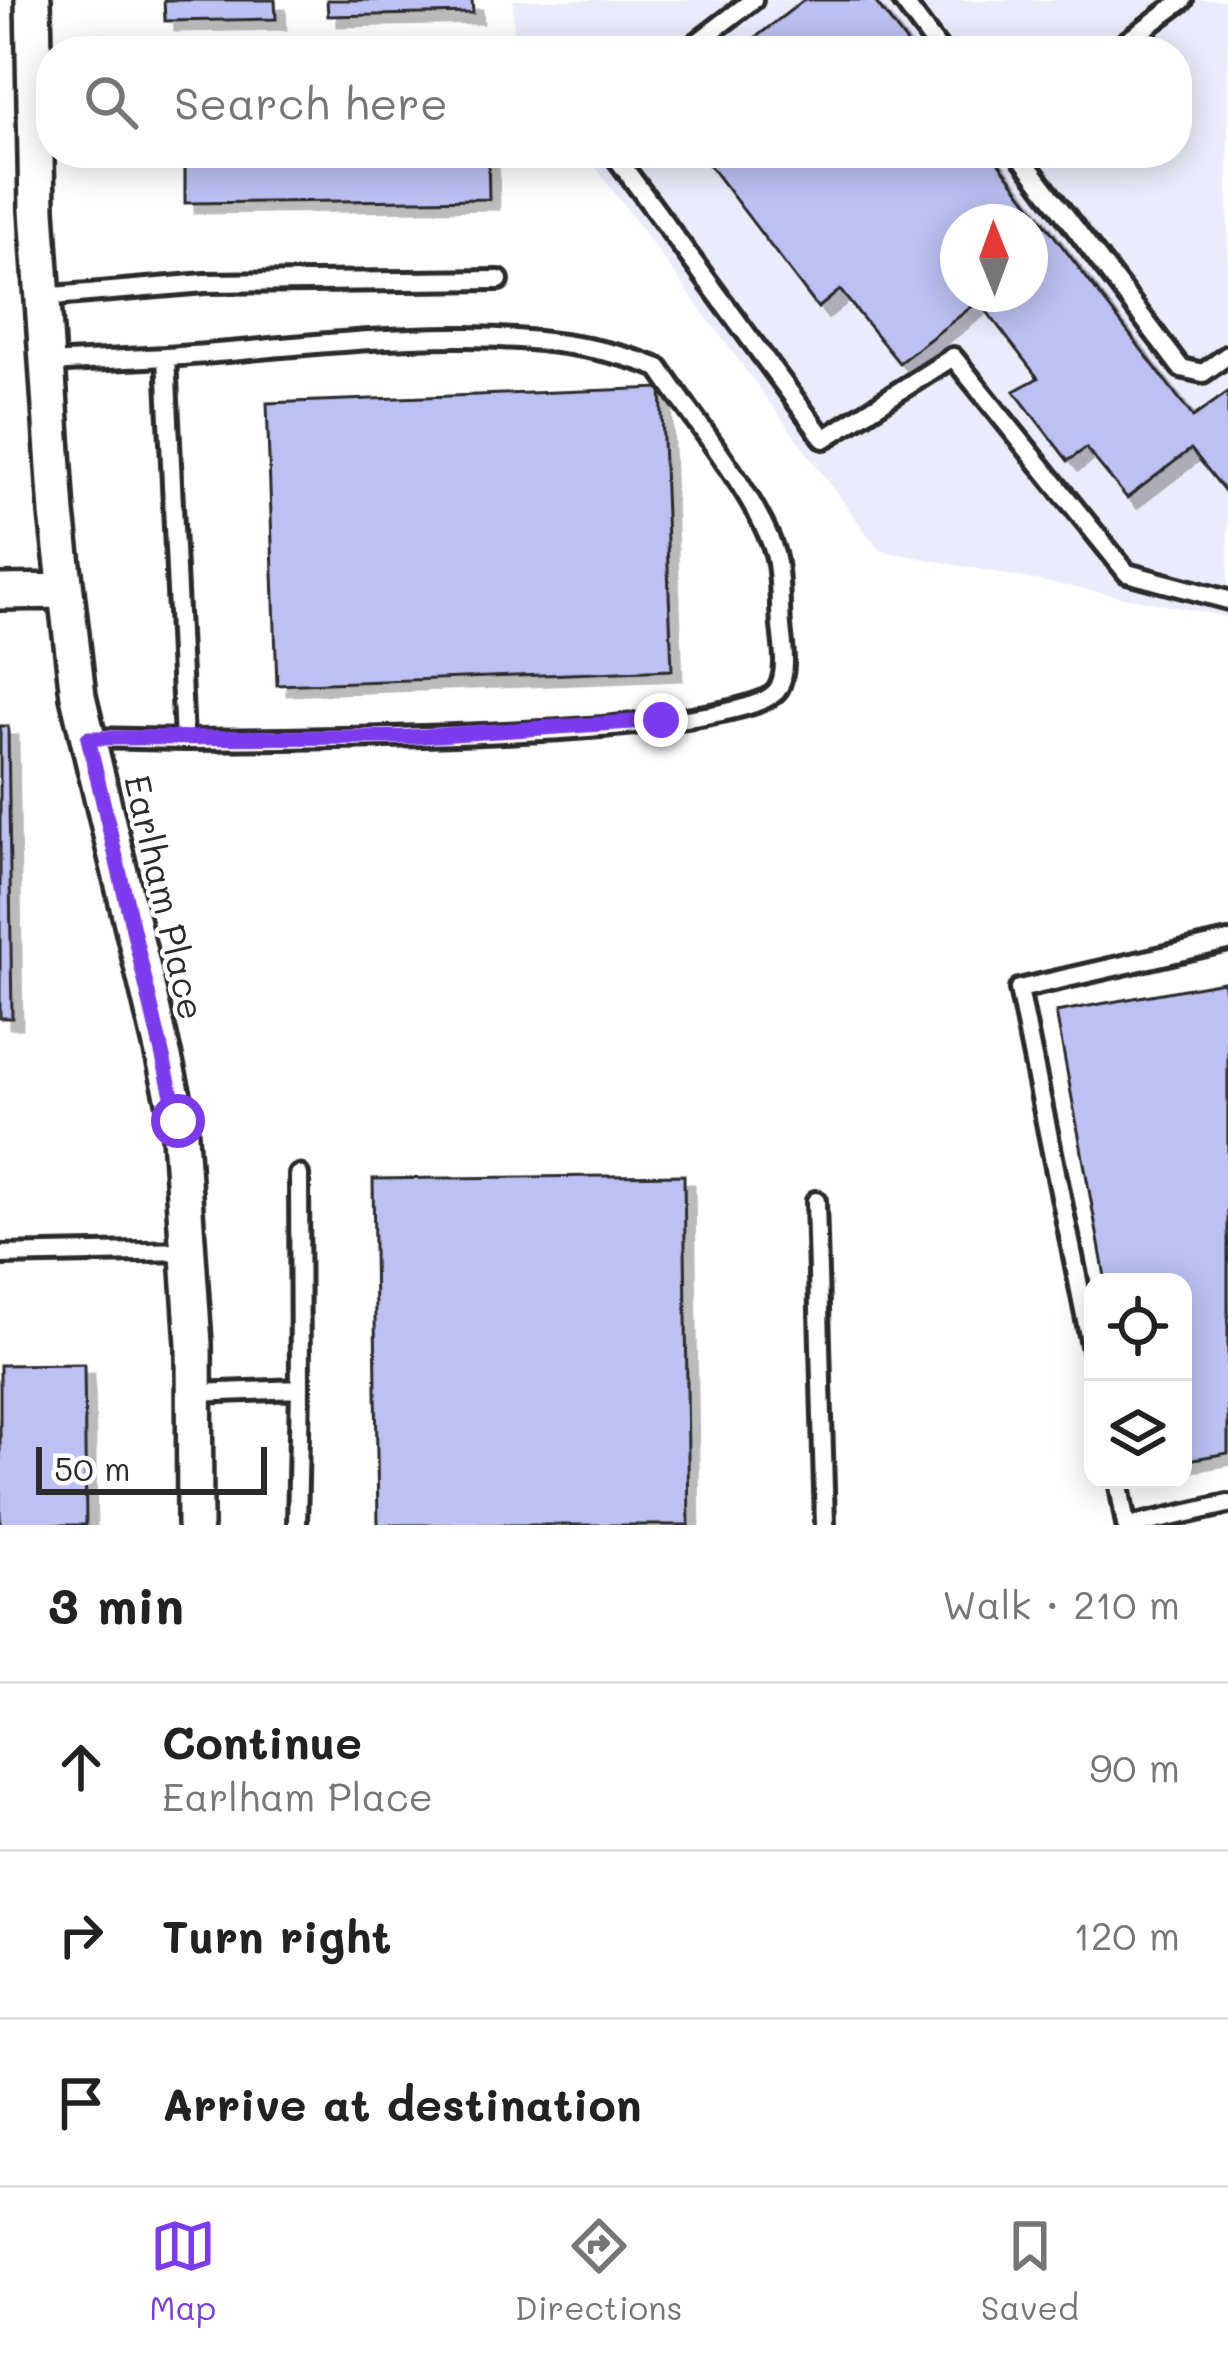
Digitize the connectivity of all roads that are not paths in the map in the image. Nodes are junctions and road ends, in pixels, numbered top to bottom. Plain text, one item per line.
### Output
1 (33, 0) edge
2 (753, 0) edge
3 (902, 0) edge
4 (1183, 0) edge
5 (706, 36) edge
6 (929, 36) edge
7 (1134, 36) edge
8 (36, 99) edge
9 (38, 168) edge
10 (624, 168) edge
11 (1029, 168) edge
12 (500, 280) dead end
13 (42, 298) junction
14 (1228, 355) edge
15 (166, 357) junction
16 (47, 363) junction
17 (66, 591) junction
18 (0, 592) edge
19 (1228, 600) edge
20 (88, 738) junction
21 (184, 740) junction
22 (1228, 941) edge
23 (299, 1174) dead end
24 (816, 1201) dead end
25 (188, 1251) junction
26 (0, 1255) edge
27 (1084, 1310) edge
28 (300, 1389) junction
29 (194, 1393) junction
30 (1120, 1489) edge
31 (1228, 1504) edge
32 (195, 1525) edge
33 (297, 1525) edge
34 (825, 1525) edge
35 (1126, 1525) edge
36 (1136, 1525) edge

1 - 8 street, Earlham Place
2 - 5 lane
3 - 6 lane
4 - 7 lane
9 - 13 street, Earlham Place
10 - 19 lane
11 - 14 lane
12 - 13 lane
13 - 16 street, Earlham Place
15 - 16 lane
15 - 21 lane
15 - 21 lane
16 - 17 street, Earlham Place
17 - 18 street
17 - 20 street, Earlham Place
20 - 21 lane
20 - 25 street, Earlham Place
22 - 27 lane
23 - 28 lane
24 - 34 lane
25 - 26 lane
25 - 29 street, Earlham Place
28 - 29 lane
28 - 33 lane
29 - 32 street, Earlham Place
30 - 35 lane
31 - 36 lane

